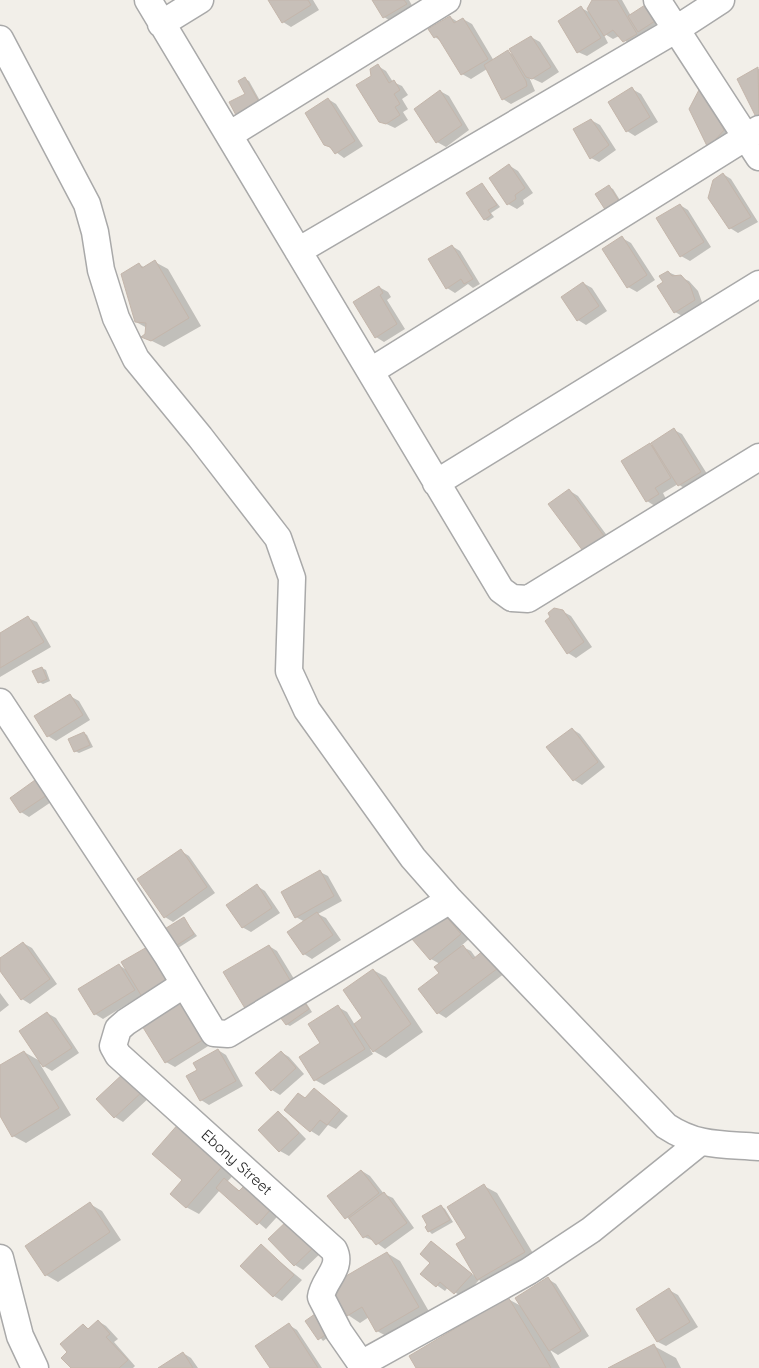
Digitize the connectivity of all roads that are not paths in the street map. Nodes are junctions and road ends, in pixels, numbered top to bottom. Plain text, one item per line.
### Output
1 (148, 0) edge
2 (200, 0) edge
3 (447, 0) edge
4 (658, 0) edge
5 (721, 0) edge
6 (161, 24) junction
7 (675, 30) junction
8 (0, 39) edge
9 (229, 135) junction
10 (755, 141) edge
11 (298, 251) junction
12 (759, 284) edge
13 (371, 371) junction
14 (759, 457) edge
15 (436, 483) junction
16 (0, 702) edge
17 (450, 900) junction
18 (183, 985) junction
19 (699, 1143) junction
20 (759, 1147) edge
21 (0, 1258) edge
22 (363, 1366) edge
23 (35, 1368) edge

1 - 6 street
2 - 6 street
3 - 9 street
4 - 7 street
5 - 7 street
6 - 9 street
7 - 10 street
7 - 11 street
8 - 17 street
9 - 11 street
10 - 13 street
11 - 13 street
12 - 15 street
13 - 15 street
14 - 15 street
16 - 18 street
17 - 18 street
17 - 19 street
18 - 22 street, Ebony Street
19 - 20 street
19 - 22 street
21 - 23 street

